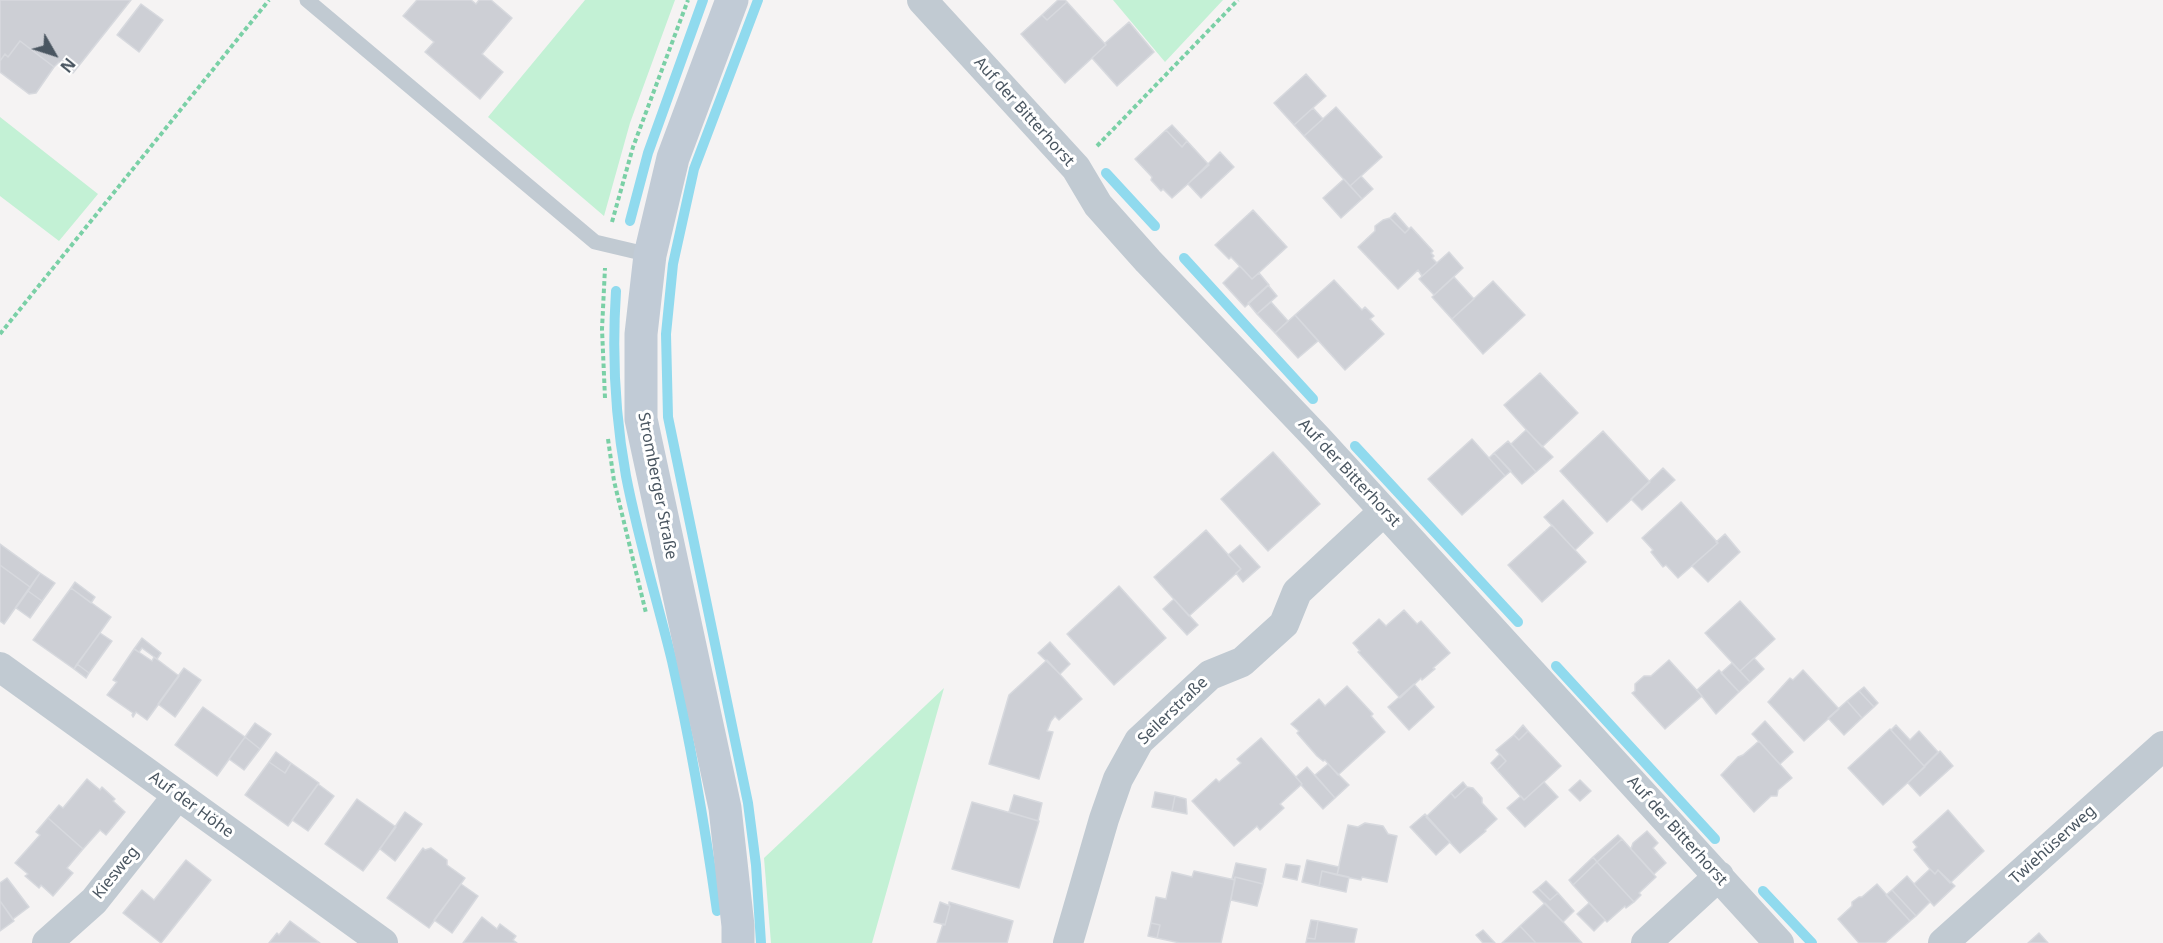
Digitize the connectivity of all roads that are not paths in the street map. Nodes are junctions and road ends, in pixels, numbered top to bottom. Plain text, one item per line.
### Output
1 (307, 0) edge
2 (732, 0) edge
3 (922, 0) edge
4 (650, 255) junction
5 (1384, 511) junction
6 (0, 667) edge
7 (2163, 746) edge
8 (178, 795) junction
9 (1719, 876) junction
10 (381, 942) edge
11 (47, 943) edge
12 (738, 943) edge
13 (1068, 943) edge
14 (1646, 943) edge
15 (1779, 943) edge
16 (1943, 943) edge

1 - 4 lane
2 - 4 main road, Stromberger Straße
3 - 5 street, Auf der Bitterhorst
4 - 12 main road, Stromberger Straße
5 - 9 street, Auf der Bitterhorst
5 - 13 street, Seilerstraße
6 - 8 street, Auf der Höhe
7 - 16 street, Twiehüserweg
8 - 10 street, Auf der Höhe
8 - 11 street, Kiesweg
9 - 14 street
9 - 15 street, Auf der Bitterhorst

